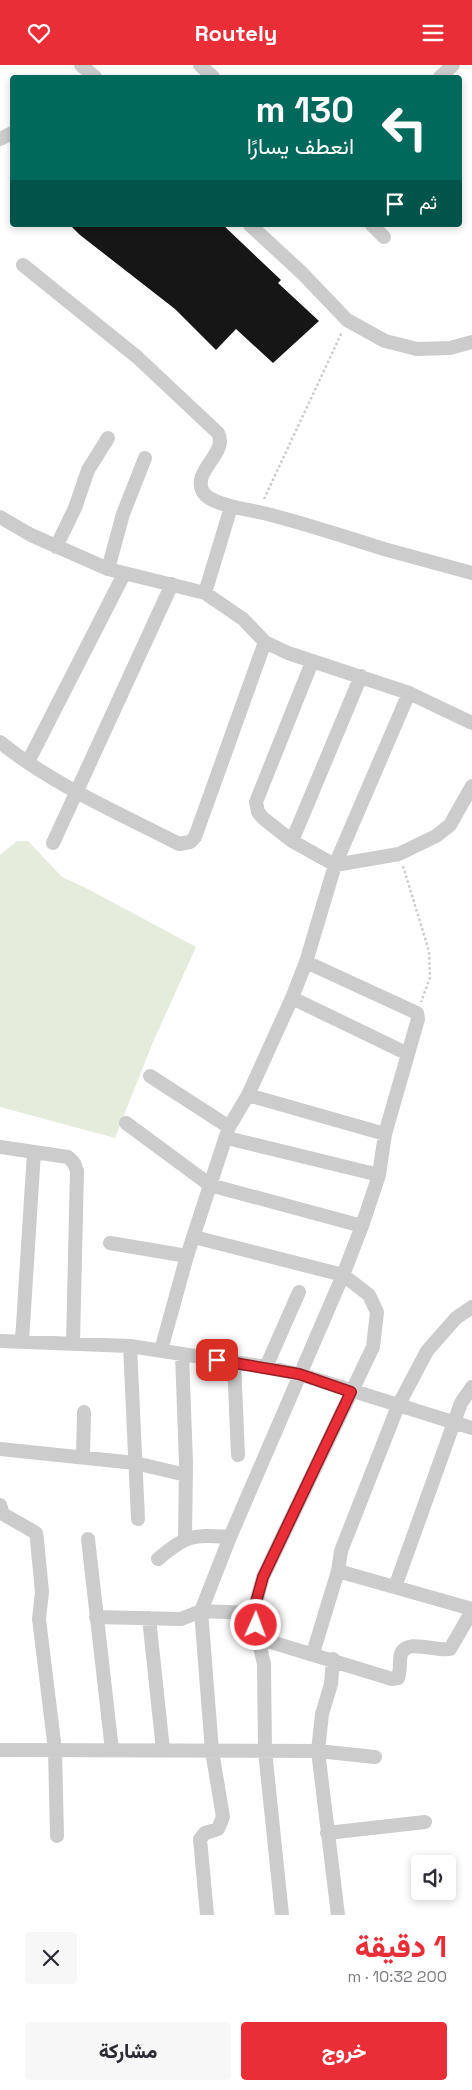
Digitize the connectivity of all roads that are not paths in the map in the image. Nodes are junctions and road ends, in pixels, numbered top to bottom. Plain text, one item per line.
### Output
1 (200, 65) edge
2 (453, 65) edge
3 (211, 75) edge
4 (442, 75) edge
5 (252, 227) edge
6 (374, 227) edge
7 (384, 237) dead end
8 (23, 265) dead end
9 (472, 342) edge
10 (108, 438) dead end
11 (145, 458) dead end
12 (231, 507) junction
13 (0, 517) edge
14 (56, 547) junction
15 (108, 569) junction
16 (472, 573) edge
17 (124, 574) junction
18 (172, 584) junction
19 (205, 593) junction
20 (265, 642) junction
21 (312, 662) junction
22 (361, 676) junction
23 (409, 693) junction
24 (472, 723) edge
25 (0, 743) edge
26 (28, 762) junction
27 (472, 786) edge
28 (78, 791) junction
29 (292, 841) junction
30 (53, 843) dead end
31 (335, 865) junction
32 (306, 961) junction
33 (292, 998) junction
34 (408, 1054) junction
35 (150, 1076) dead end
36 (248, 1095) junction
37 (126, 1123) dead end
38 (228, 1132) junction
39 (385, 1134) junction
40 (0, 1147) edge
41 (34, 1152) junction
42 (379, 1175) junction
43 (210, 1185) junction
44 (362, 1226) junction
45 (194, 1237) junction
46 (110, 1243) dead end
47 (187, 1256) junction
48 (343, 1275) junction
49 (299, 1292) dead end
50 (472, 1307) edge
51 (0, 1341) edge
52 (22, 1341) junction
53 (73, 1343) junction
54 (130, 1346) junction
55 (161, 1350) junction
56 (182, 1354) junction
57 (234, 1363) junction
58 (266, 1367) junction
59 (299, 1374) junction
60 (472, 1387) edge
61 (351, 1392) junction
62 (398, 1406) junction
63 (84, 1412) dead end
64 (454, 1424) junction
65 (472, 1429) edge
66 (0, 1449) edge
67 (238, 1455) dead end
68 (83, 1457) junction
69 (135, 1463) junction
70 (186, 1475) junction
71 (0, 1505) edge
72 (138, 1519) dead end
73 (230, 1537) junction
74 (88, 1539) dead end
75 (185, 1539) junction
76 (158, 1559) dead end
77 (338, 1571) junction
78 (395, 1587) junction
79 (472, 1610) edge
80 (201, 1611) junction
81 (253, 1613) junction
82 (96, 1617) junction
83 (149, 1618) junction
84 (258, 1638) junction
85 (313, 1653) junction
86 (332, 1659) junction
87 (0, 1750) edge
88 (55, 1750) junction
89 (112, 1750) junction
90 (163, 1750) junction
91 (212, 1751) junction
92 (265, 1751) junction
93 (318, 1751) junction
94 (375, 1757) dead end
95 (425, 1822) dead end
96 (327, 1833) junction
97 (57, 1837) dead end
98 (206, 1915) edge
99 (282, 1915) edge
100 (338, 1915) edge

1 - 3 street
2 - 4 street
5 - 9 street
6 - 7 street
8 - 12 street
10 - 14 street
11 - 15 street
12 - 16 street
12 - 19 street
13 - 14 street
14 - 15 street
15 - 17 street
17 - 18 street
17 - 26 street
18 - 19 street
18 - 28 street
19 - 20 street
20 - 21 street
20 - 28 street
21 - 22 street
21 - 29 street
22 - 23 street
22 - 29 street
23 - 24 street
23 - 31 street
25 - 26 street
26 - 28 street
27 - 31 street
28 - 30 street
29 - 31 street
31 - 32 street
32 - 33 street
32 - 34 street
33 - 34 street
33 - 36 street
34 - 39 street
35 - 38 street
36 - 38 street
36 - 39 street
37 - 43 street
38 - 42 street
38 - 43 street
39 - 42 street
40 - 41 street
41 - 52 street
41 - 53 street
42 - 44 street
43 - 44 street
43 - 45 street
44 - 48 street
45 - 47 street
45 - 48 street
46 - 47 street
47 - 55 street
48 - 59 street
48 - 61 street
49 - 58 street
50 - 62 street
51 - 52 street
52 - 53 street
53 - 54 street
54 - 55 street
54 - 69 street
55 - 56 street
56 - 57 street
56 - 70 street
57 - 58 street
57 - 67 street
58 - 59 street
59 - 61 street
59 - 73 street
60 - 64 street
61 - 62 street
61 - 81 street
62 - 64 street
62 - 77 street
63 - 68 street
64 - 65 street
64 - 78 street
66 - 68 street
68 - 69 street
69 - 70 street
69 - 72 street
70 - 75 street
71 - 88 street
73 - 75 street
73 - 80 street
74 - 82 street
75 - 76 street
77 - 78 street
77 - 85 street
78 - 79 street
79 - 86 street
80 - 81 street
80 - 83 street
80 - 91 street
81 - 84 street
82 - 83 street
82 - 89 street
83 - 90 street
84 - 85 street
84 - 92 street
85 - 86 street
86 - 93 street
87 - 88 street
88 - 89 street
88 - 97 street
89 - 90 street
90 - 91 street
91 - 92 street
91 - 98 street
92 - 93 street
92 - 99 street
93 - 94 street
93 - 96 street
95 - 96 street
96 - 100 street

